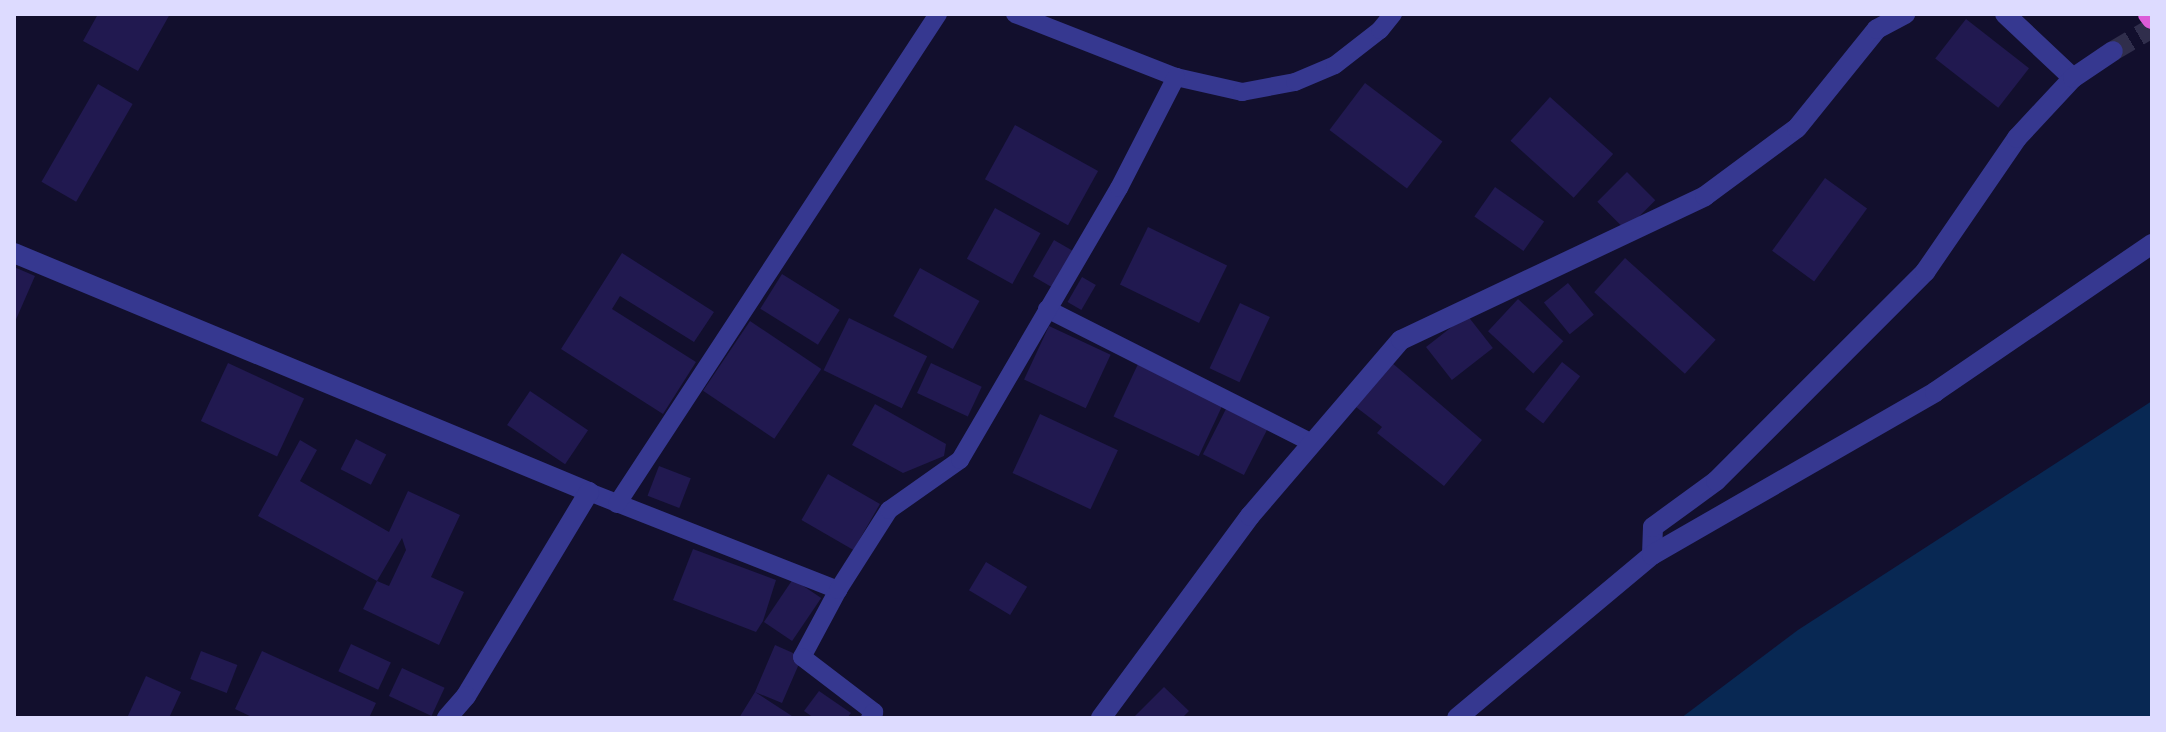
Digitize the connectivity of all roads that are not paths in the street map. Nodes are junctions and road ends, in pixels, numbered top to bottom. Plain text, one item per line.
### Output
1 (938, 14) edge
2 (1015, 14) edge
3 (1393, 14) edge
4 (1905, 14) edge
5 (2005, 14) edge
6 (2113, 51) tunnel mouth
7 (1176, 77) junction
8 (2073, 78) junction
9 (2152, 244) edge
10 (14, 253) edge
11 (1047, 309) junction
12 (1312, 443) junction
13 (589, 492) junction
14 (617, 504) junction
15 (1652, 555) junction
16 (838, 590) junction
17 (447, 718) edge
18 (870, 718) edge
19 (1101, 718) edge
20 (1457, 718) edge

1 - 14 lane
2 - 7 lane
3 - 7 lane
4 - 12 street
5 - 8 street
6 - 8 street
7 - 11 lane
8 - 15 street
9 - 15 street
10 - 13 street
11 - 12 lane
11 - 16 lane
12 - 19 street
13 - 14 lane
13 - 17 street
14 - 16 lane
15 - 20 street
16 - 18 lane

